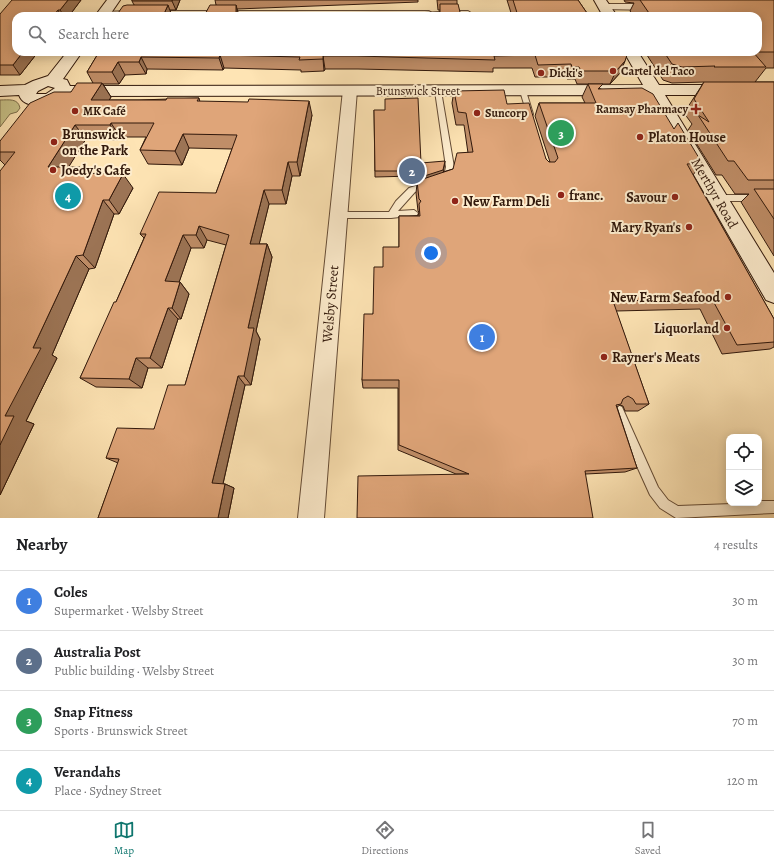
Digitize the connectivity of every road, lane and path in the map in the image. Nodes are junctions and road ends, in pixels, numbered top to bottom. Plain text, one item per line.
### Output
1 (114, 0) edge
2 (663, 7) edge
3 (605, 8) edge
4 (105, 12) edge
5 (73, 56) edge
6 (634, 56) edge
7 (57, 86) junction
8 (0, 90) edge
9 (350, 90) junction
10 (438, 90) junction
11 (774, 90) edge
12 (523, 91) junction
13 (654, 91) junction
14 (531, 119) edge
15 (718, 198) junction
16 (774, 198) edge
17 (414, 213) dead end
18 (338, 215) junction
19 (391, 215) junction
20 (774, 293) edge
21 (618, 411) edge
22 (774, 507) edge
23 (311, 518) edge

1 - 4 main road
2 - 3 street
5 - 7 main road
6 - 13 main road, Merthyr Road
7 - 8 main road
7 - 9 main road, Brunswick Street
9 - 10 main road, Brunswick Street
9 - 18 street, Welsby Street
10 - 12 main road, Brunswick Street
10 - 19 lane
11 - 13 main road, Brunswick Street
12 - 13 main road, Brunswick Street
12 - 14 lane
13 - 15 main road, Merthyr Road
15 - 16 lane
15 - 20 main road, Merthyr Road
17 - 19 lane
18 - 19 lane
18 - 23 street, Welsby Street
21 - 22 lane

